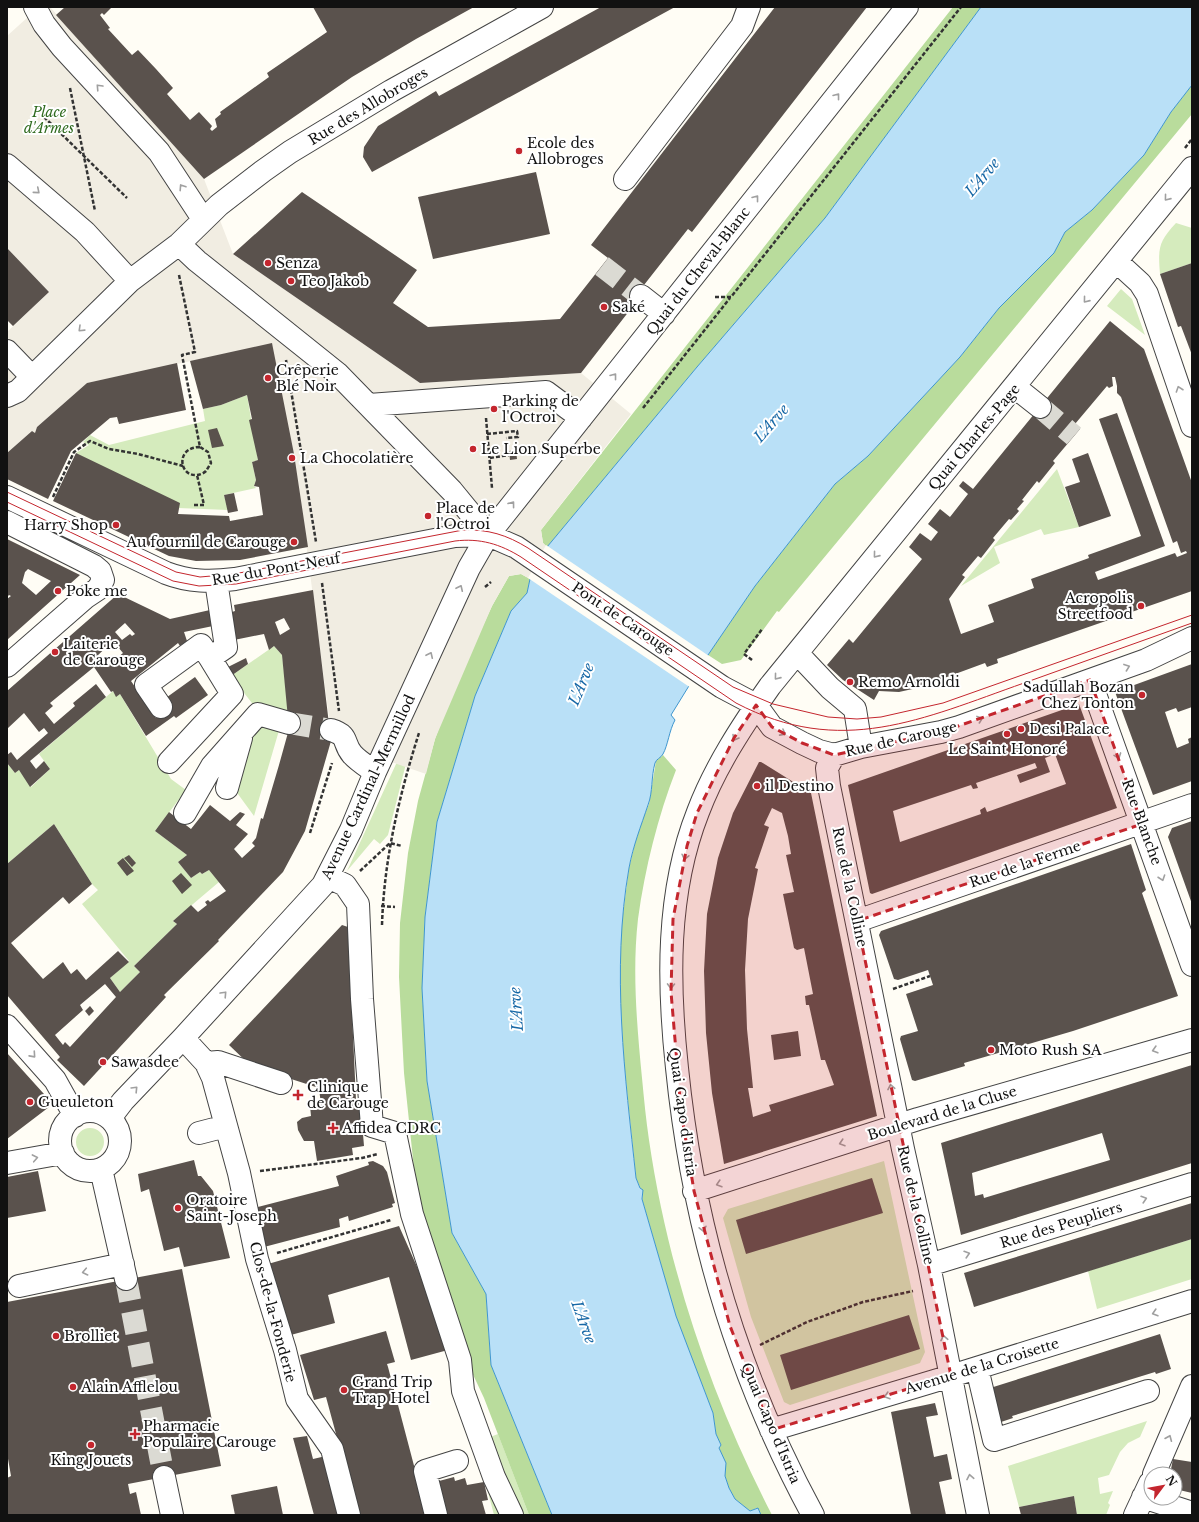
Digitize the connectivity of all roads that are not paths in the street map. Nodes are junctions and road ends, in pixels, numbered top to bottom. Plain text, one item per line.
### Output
1 (35, 7) edge
2 (542, 7) edge
3 (749, 7) edge
4 (907, 7) edge
5 (508, 15) edge
6 (7, 165) edge
7 (1192, 168) edge
8 (625, 179) dead end
9 (203, 220) junction
10 (179, 244) junction
11 (1116, 262) junction
12 (130, 281) junction
13 (641, 296) tunnel mouth
14 (664, 314) junction
15 (7, 351) edge
16 (1015, 387) junction
17 (19, 388) edge
18 (369, 405) junction
19 (1040, 407) tunnel mouth
20 (7, 413) edge
21 (581, 418) junction
22 (1192, 426) edge
23 (7, 497) edge
24 (7, 522) edge
25 (488, 535) junction
26 (216, 581) junction
27 (1192, 638) edge
28 (796, 653) junction
29 (210, 658) junction
30 (7, 666) edge
31 (1090, 680) junction
32 (756, 706) junction
33 (161, 707) dead end
34 (289, 723) tunnel mouth
35 (335, 732) tunnel mouth
36 (242, 733) junction
37 (861, 747) junction
38 (834, 755) junction
39 (169, 762) dead end
40 (375, 772) junction
41 (227, 788) dead end
42 (1192, 806) edge
43 (185, 813) dead end
44 (1142, 824) junction
45 (337, 881) junction
46 (857, 922) junction
47 (1192, 965) edge
48 (7, 1026) edge
49 (183, 1038) junction
50 (1192, 1040) edge
51 (206, 1063) junction
52 (281, 1083) dead end
53 (74, 1116) junction
54 (110, 1118) junction
55 (898, 1125) junction
56 (226, 1126) junction
57 (199, 1133) dead end
58 (63, 1153) junction
59 (7, 1163) edge
60 (101, 1169) junction
61 (1192, 1184) edge
62 (694, 1191) junction
63 (929, 1265) junction
64 (19, 1286) dead end
65 (1192, 1301) edge
66 (977, 1368) junction
67 (951, 1376) junction
68 (1192, 1386) edge
69 (1148, 1391) dead end
70 (771, 1430) junction
71 (457, 1462) dead end
72 (1157, 1466) edge
73 (164, 1477) tunnel mouth
74 (1172, 1506) edge
75 (1192, 1512) edge
76 (172, 1515) edge
77 (349, 1515) edge
78 (436, 1515) edge
79 (512, 1515) edge
80 (813, 1515) edge
81 (978, 1515) edge

9 -> 1 street
2 - 5 street, Rue des Allobroges
3 - 8 street
14 -> 4 street, Quai du Cheval-Blanc
5 - 9 street, Rue des Allobroges
6 -> 12 street
7 -> 11 street, Quai Charles-Page
9 - 10 street
10 - 12 street
10 - 18 street
11 -> 16 street, Quai Charles-Page
22 -> 11 street
12 -> 17 street
13 - 14 street
21 -> 14 street, Quai du Cheval-Blanc
15 - 17 street
16 - 19 street
16 -> 28 street, Quai Charles-Page
17 - 20 street
18 - 21 street
18 - 25 street
25 -> 21 street, Quai du Cheval-Blanc
23 - 26 street, Rue du Pont-Neuf
24 - 30 street
25 - 26 street, Rue du Pont-Neuf
25 - 32 street, Pont de Carouge
40 -> 25 street, Avenue Cardinal-Mermillod
26 - 29 street
31 -> 27 street, Rue de Carouge
28 -> 32 street, Quai Charles-Page
28 - 37 street
29 - 33 street
29 - 39 street
37 -> 31 street, Rue de Carouge
31 -> 44 street, Rue Blanche
32 -> 38 street, Rue de Carouge
32 -> 62 street, Quai Capo d'Istria
34 - 36 street
35 - 40 street
36 - 41 street
36 - 43 street
37 - 38 street, Rue de Carouge
38 - 46 street, Rue de la Colline
40 - 45 street, Avenue Cardinal-Mermillod
42 - 44 street, Rue de la Ferme
44 - 46 street, Rue de la Ferme
44 -> 47 street, Rue Blanche
49 -> 45 street, Avenue Cardinal-Mermillod
45 - 79 street
55 -> 46 street, Rue de la Colline
48 -> 53 street
49 - 51 street, Clos-de-la-Fonderie
54 -> 49 street, Avenue Cardinal-Mermillod
50 -> 55 street, Boulevard de la Cluse
51 - 52 street
51 - 56 street, Clos-de-la-Fonderie
53 - 54 street
53 - 58 street
54 - 60 street
55 -> 62 street, Boulevard de la Cluse
55 - 63 street, Rue de la Colline
56 - 57 street
56 - 77 street, Clos-de-la-Fonderie
59 -> 58 street
58 - 60 street
60 -> 64 street
63 -> 61 street, Rue des Peupliers
62 -> 70 street, Quai Capo d'Istria
67 -> 63 street, Rue de la Colline
65 -> 66 street, Avenue de la Croisette
66 - 67 street, Avenue de la Croisette
66 - 69 street
67 -> 70 street, Avenue de la Croisette
81 -> 67 street, Rue de la Colline
72 -> 68 street
70 - 80 street, Quai Capo d'Istria
71 - 78 street
73 - 76 street
74 - 75 street

